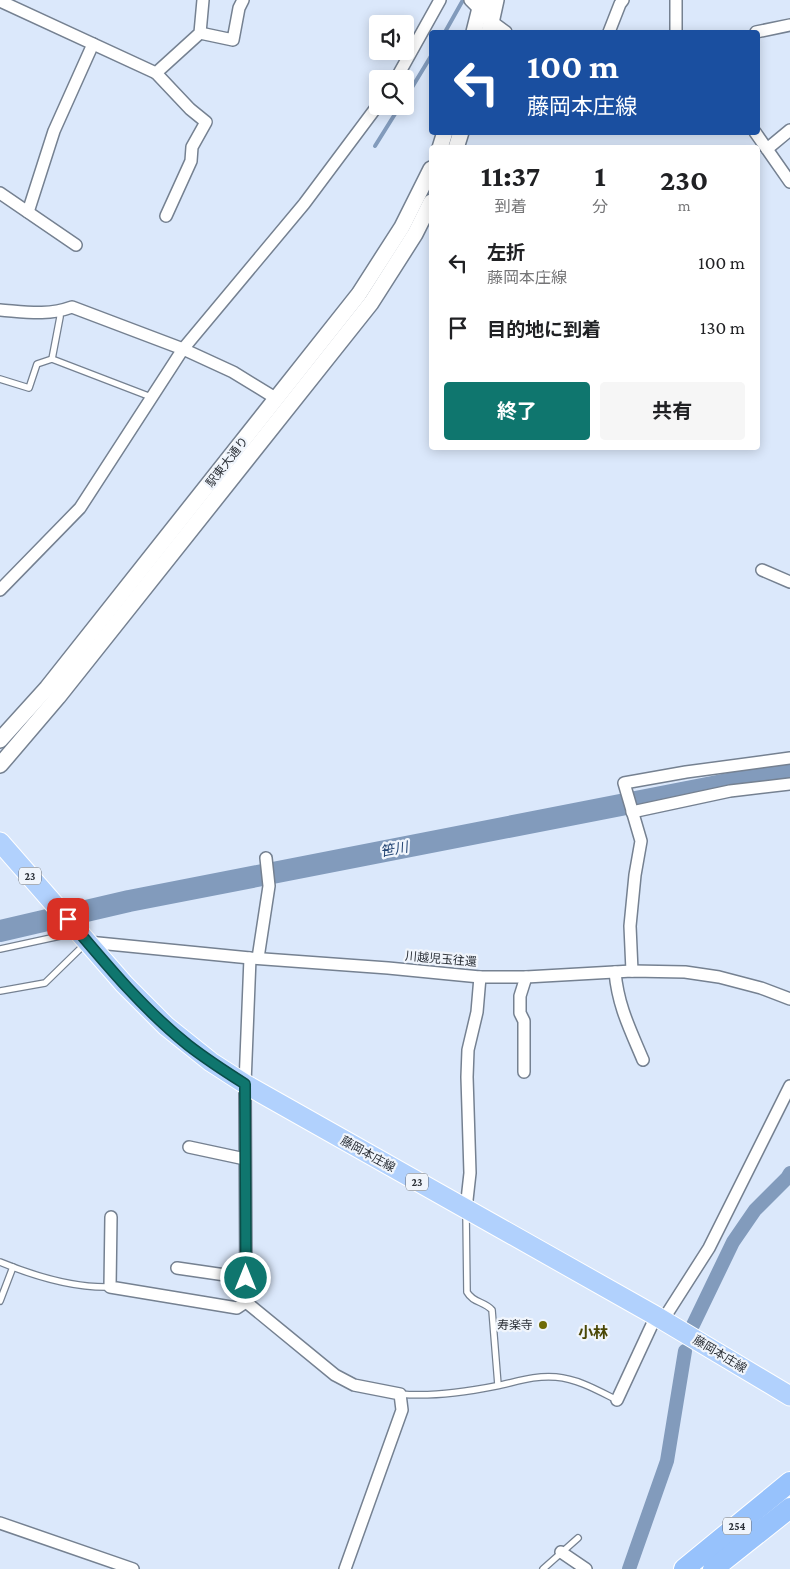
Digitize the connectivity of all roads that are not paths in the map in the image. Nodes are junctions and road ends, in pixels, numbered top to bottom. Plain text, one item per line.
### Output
1 (203, 0) edge
2 (243, 0) edge
3 (440, 0) edge
4 (496, 0) edge
5 (623, 0) edge
6 (676, 0) edge
7 (7, 2) edge
8 (477, 3) edge
9 (790, 25) edge
10 (490, 27) edge
11 (474, 30) edge
12 (610, 30) edge
13 (676, 30) edge
14 (760, 31) edge
15 (200, 33) junction
16 (93, 44) junction
17 (401, 70) edge
18 (156, 73) junction
19 (371, 115) edge
20 (790, 130) edge
21 (757, 135) edge
22 (767, 149) junction
23 (429, 173) edge
24 (790, 182) edge
25 (0, 193) edge
26 (429, 206) edge
27 (28, 212) junction
28 (166, 216) dead end
29 (76, 245) dead end
30 (0, 310) edge
31 (60, 311) junction
32 (183, 349) junction
33 (52, 359) junction
34 (0, 380) edge
35 (151, 398) junction
36 (277, 399) junction
37 (762, 570) dead end
38 (790, 582) edge
39 (1, 586) edge
40 (0, 740) edge
41 (790, 758) edge
42 (0, 765) edge
43 (790, 784) edge
44 (632, 812) junction
45 (0, 842) edge
46 (266, 858) dead end
47 (81, 934) junction
48 (0, 949) edge
49 (254, 958) junction
50 (632, 971) junction
51 (615, 972) junction
52 (526, 976) junction
53 (480, 977) junction
54 (0, 991) edge
55 (790, 999) edge
56 (643, 1060) dead end
57 (524, 1072) dead end
58 (245, 1084) junction
59 (790, 1086) edge
60 (189, 1147) dead end
61 (245, 1159) junction
62 (466, 1209) junction
63 (111, 1217) dead end
64 (0, 1262) edge
65 (13, 1267) junction
66 (177, 1268) dead end
67 (246, 1278) junction
68 (110, 1288) junction
69 (0, 1301) edge
70 (246, 1302) junction
71 (660, 1318) junction
72 (498, 1386) junction
73 (400, 1394) junction
74 (790, 1396) edge
75 (617, 1400) joint
76 (790, 1482) edge
77 (790, 1508) edge
78 (0, 1523) edge
79 (578, 1538) dead end
80 (561, 1552) junction
81 (133, 1569) edge
82 (344, 1569) edge
83 (543, 1569) edge
84 (586, 1569) edge
85 (684, 1569) edge
86 (713, 1569) edge

1 - 15 street
2 - 15 street
3 - 17 street
4 - 10 street
5 - 12 street
6 - 13 street
7 - 16 street
8 - 10 street
8 - 11 street
9 - 14 street
15 - 18 street
16 - 18 street
16 - 27 street
18 - 28 street
19 - 32 street
20 - 22 street
21 - 22 street
22 - 24 street
23 - 36 street, 駅東大通り
25 - 27 street
26 - 42 street, 駅東大通り
27 - 29 street
30 - 31 street
31 - 32 street
31 - 33 lane
32 - 35 street
32 - 36 street
33 - 34 lane
33 - 35 lane
35 - 39 street
36 - 40 street, 駅東大通り
37 - 38 street
41 - 44 street
43 - 44 street
44 - 50 street
45 - 47 main road, 藤岡本庄線 / 23
46 - 49 street
47 - 48 lane
47 - 49 street, 川越児玉往還
47 - 54 lane
47 - 58 main road, 藤岡本庄線 / 23
49 - 53 street, 川越児玉往還
49 - 58 street
50 - 51 street, 川越児玉往還
50 - 55 street, 川越児玉往還
51 - 52 street, 川越児玉往還
51 - 56 street
52 - 53 street, 川越児玉往還
52 - 57 street
53 - 62 street
58 - 61 street
58 - 62 main road, 藤岡本庄線 / 23
59 - 71 street
60 - 61 street
61 - 67 street
62 - 71 main road, 藤岡本庄線 / 23
62 - 72 lane
63 - 68 street
64 - 65 lane
65 - 68 lane
65 - 69 lane
66 - 67 street
67 - 70 street
68 - 70 street
70 - 73 street
71 - 74 main road, 藤岡本庄線 / 23
71 - 75 street
72 - 73 lane
72 - 75 lane
73 - 82 street
76 - 85 highway, 254
77 - 86 highway, 254
78 - 81 street
79 - 80 lane
80 - 83 lane
80 - 84 street

